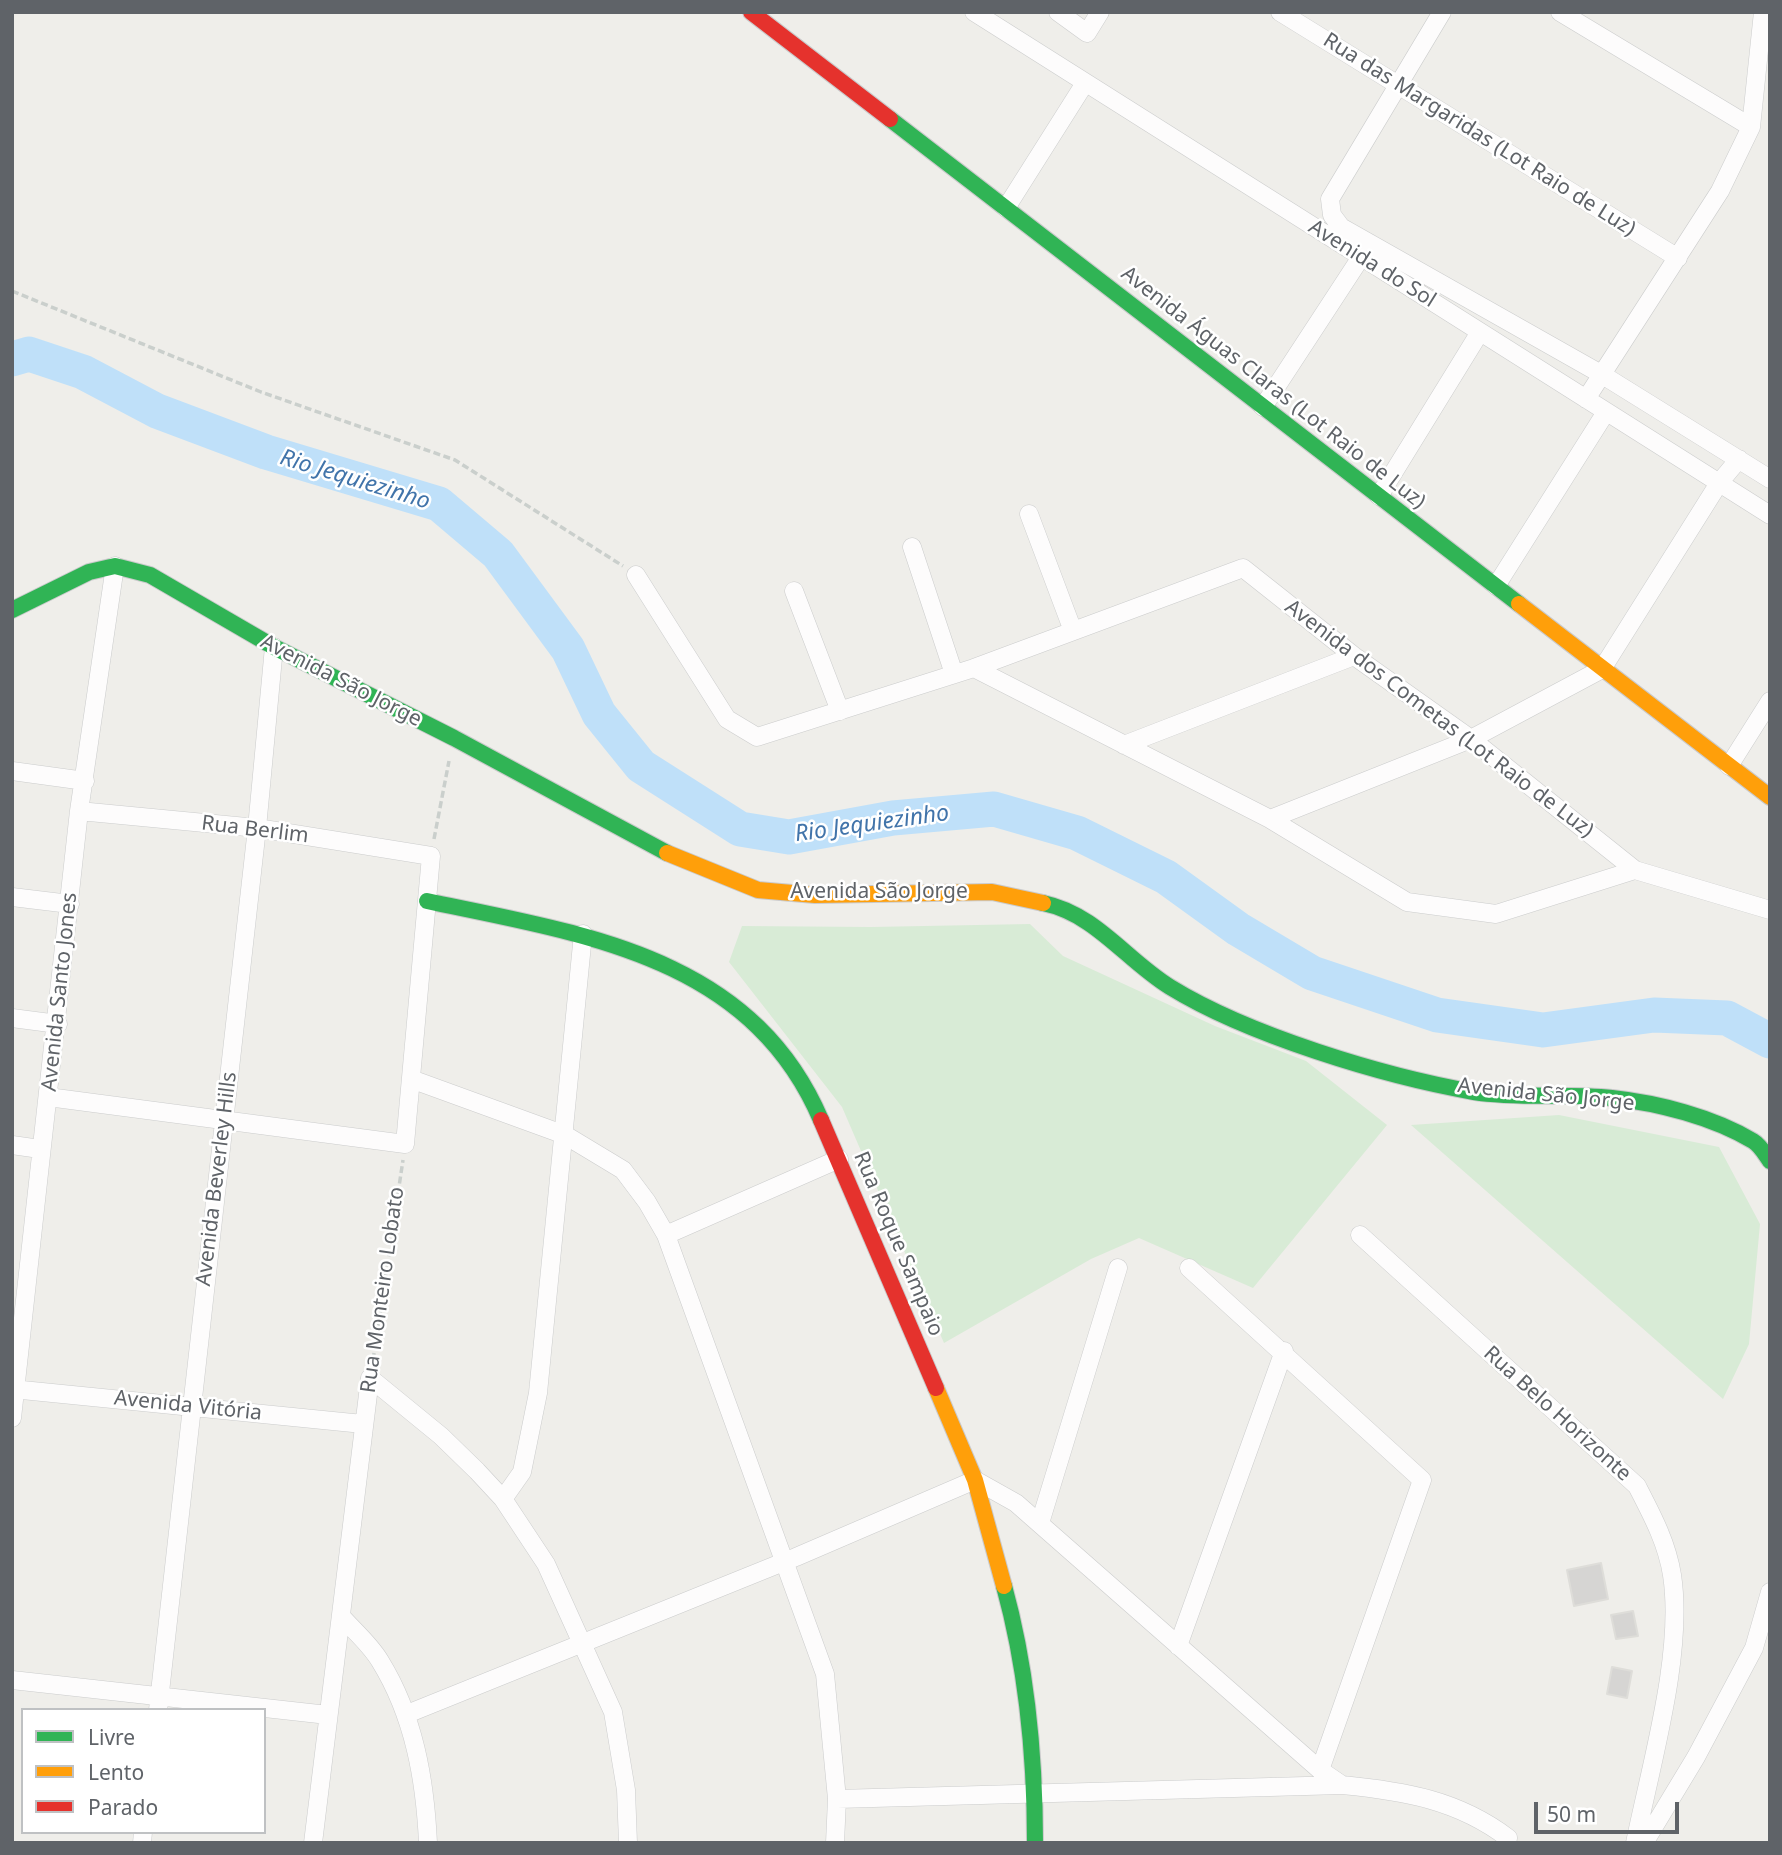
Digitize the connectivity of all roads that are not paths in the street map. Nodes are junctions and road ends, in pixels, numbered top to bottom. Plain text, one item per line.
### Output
1 (751, 12) edge
2 (974, 12) edge
3 (1058, 12) edge
4 (1100, 12) edge
5 (1280, 12) edge
6 (1442, 12) edge
7 (1560, 12) edge
8 (1763, 12) edge
9 (1085, 83) junction
10 (1398, 85) junction
11 (1751, 127) junction
12 (1006, 208) junction
13 (1366, 250) junction
14 (1678, 258) junction
15 (1480, 332) junction
16 (1601, 374) junction
17 (1586, 399) junction
18 (1263, 407) junction
19 (1606, 412) junction
20 (1739, 459) junction
21 (1770, 478) edge
22 (1719, 483) junction
23 (1380, 496) junction
24 (1029, 514) dead end
25 (1770, 515) edge
26 (912, 547) dead end
27 (115, 566) junction
28 (636, 575) road end
29 (1496, 586) junction
30 (794, 591) dead end
31 (12, 610) edge
32 (1073, 631) junction
33 (274, 648) junction
34 (1354, 656) junction
35 (974, 668) junction
36 (1602, 668) junction
37 (954, 674) junction
38 (1770, 701) edge
39 (839, 711) junction
40 (1471, 739) junction
41 (1124, 745) junction
42 (1729, 766) junction
43 (12, 771) edge
44 (85, 781) junction
45 (1770, 797) edge
46 (79, 811) junction
47 (1270, 819) junction
48 (257, 828) junction
49 (1635, 870) junction
50 (12, 897) edge
51 (427, 901) junction
52 (70, 904) junction
53 (1770, 910) edge
54 (583, 934) junction
55 (12, 1018) edge
56 (58, 1024) junction
57 (411, 1079) junction
58 (48, 1097) junction
59 (224, 1119) junction
60 (565, 1135) junction
61 (12, 1146) edge
62 (40, 1149) junction
63 (839, 1159) junction
64 (1770, 1161) edge
65 (666, 1235) junction
66 (1360, 1235) dead end
67 (1118, 1268) dead end
68 (1189, 1268) dead end
69 (20, 1269) edge
70 (1284, 1351) junction
71 (14, 1389) edge
72 (190, 1406) junction
73 (12, 1418) edge
74 (363, 1424) junction
75 (975, 1480) junction
76 (503, 1499) junction
77 (1040, 1523) junction
78 (785, 1561) junction
79 (1770, 1592) edge
80 (341, 1616) junction
81 (582, 1643) junction
82 (1178, 1646) junction
83 (12, 1680) edge
84 (158, 1702) edge
85 (236, 1708) edge
86 (266, 1710) edge
87 (407, 1714) junction
88 (328, 1715) junction
89 (1320, 1770) junction
90 (1342, 1785) junction
91 (1035, 1791) junction
92 (837, 1799) junction
93 (313, 1843) edge
94 (428, 1843) edge
95 (628, 1843) edge
96 (835, 1843) edge
97 (1035, 1843) edge
98 (1507, 1843) edge
99 (1635, 1843) edge
100 (1644, 1843) edge

1 - 12 street, Avenida Águas Claras (Lot Raio de Luz)
2 - 9 street, Avenida do Sol
3 - 4 street
5 - 10 street, Rua das Margaridas (Lot Raio de Luz)
6 - 10 street
7 - 11 street
8 - 11 street
9 - 12 street
9 - 13 street, Avenida do Sol
10 - 13 street
10 - 14 street, Rua das Margaridas (Lot Raio de Luz)
11 - 14 street
12 - 18 street, Avenida Águas Claras (Lot Raio de Luz)
13 - 15 street, Avenida do Sol
13 - 16 street, Avenida do Sol
13 - 18 street
14 - 16 street
15 - 17 street, Avenida do Sol
15 - 23 street
16 - 17 street
16 - 20 street, Avenida do Sol
17 - 19 street, Avenida do Sol
18 - 23 street, Avenida Águas Claras (Lot Raio de Luz)
19 - 22 street, Avenida do Sol
19 - 29 street
20 - 21 street, Avenida do Sol
20 - 22 street
22 - 25 street, Avenida do Sol
22 - 36 street
23 - 29 street, Avenida Águas Claras (Lot Raio de Luz)
24 - 32 street
26 - 37 street
27 - 31 street
27 - 33 street, Avenida São Jorge
27 - 44 street, Avenida Santo Jones
28 - 39 street
29 - 36 street, Avenida Águas Claras (Lot Raio de Luz)
30 - 39 street
32 - 34 street, Avenida dos Cometas (Lot Raio de Luz)
32 - 35 street
33 - 48 street, Avenida Beverley Hills
33 - 64 street, Avenida São Jorge
34 - 40 street, Avenida dos Cometas (Lot Raio de Luz)
34 - 41 street
35 - 37 street
35 - 41 street
36 - 40 street
36 - 42 street, Avenida Águas Claras (Lot Raio de Luz)
37 - 39 street
38 - 42 street
40 - 47 street
40 - 49 street, Avenida dos Cometas (Lot Raio de Luz)
41 - 47 street
42 - 45 street, Avenida Águas Claras (Lot Raio de Luz)
43 - 44 street
44 - 46 street, Avenida Santo Jones
46 - 48 street, Rua Berlim
46 - 52 street, Avenida Santo Jones
47 - 49 street
48 - 51 street, Rua Berlim
48 - 59 street, Avenida Beverley Hills
49 - 53 street
50 - 52 street
51 - 54 street, Rua Roque Sampaio
51 - 57 street
52 - 56 street, Avenida Santo Jones
54 - 60 street
54 - 63 street, Rua Roque Sampaio
55 - 56 street
56 - 58 street, Avenida Santo Jones
57 - 59 street
57 - 60 street
58 - 59 street
58 - 62 street, Avenida Santo Jones
59 - 72 street, Avenida Beverley Hills
60 - 65 street
60 - 76 street
61 - 62 street
62 - 69 street, Avenida Santo Jones
63 - 65 street
63 - 75 street, Rua Roque Sampaio
65 - 78 street
66 - 99 street, Rua Belo Horizonte
67 - 77 street
68 - 70 street
69 - 71 street, Avenida Santo Jones
70 - 82 street
70 - 89 street
71 - 72 street, Avenida Vitória
71 - 73 street, Avenida Santo Jones
72 - 74 street, Avenida Vitória
72 - 84 street, Avenida Beverley Hills
74 - 76 street, Rua Monteiro Lobato
74 - 80 street, Rua Monteiro Lobato
75 - 77 street
75 - 78 street
75 - 91 street, Rua Roque Sampaio
76 - 81 street
77 - 82 street
78 - 81 street
78 - 92 street
79 - 100 street
80 - 87 street
80 - 88 street, Rua Monteiro Lobato
81 - 87 street
81 - 95 street
82 - 89 street
83 - 84 street
84 - 85 street
86 - 88 street
87 - 94 street
88 - 93 street, Rua Monteiro Lobato
89 - 90 street
90 - 91 street
90 - 98 street
91 - 92 street
91 - 97 street, Rua Roque Sampaio
92 - 96 street

